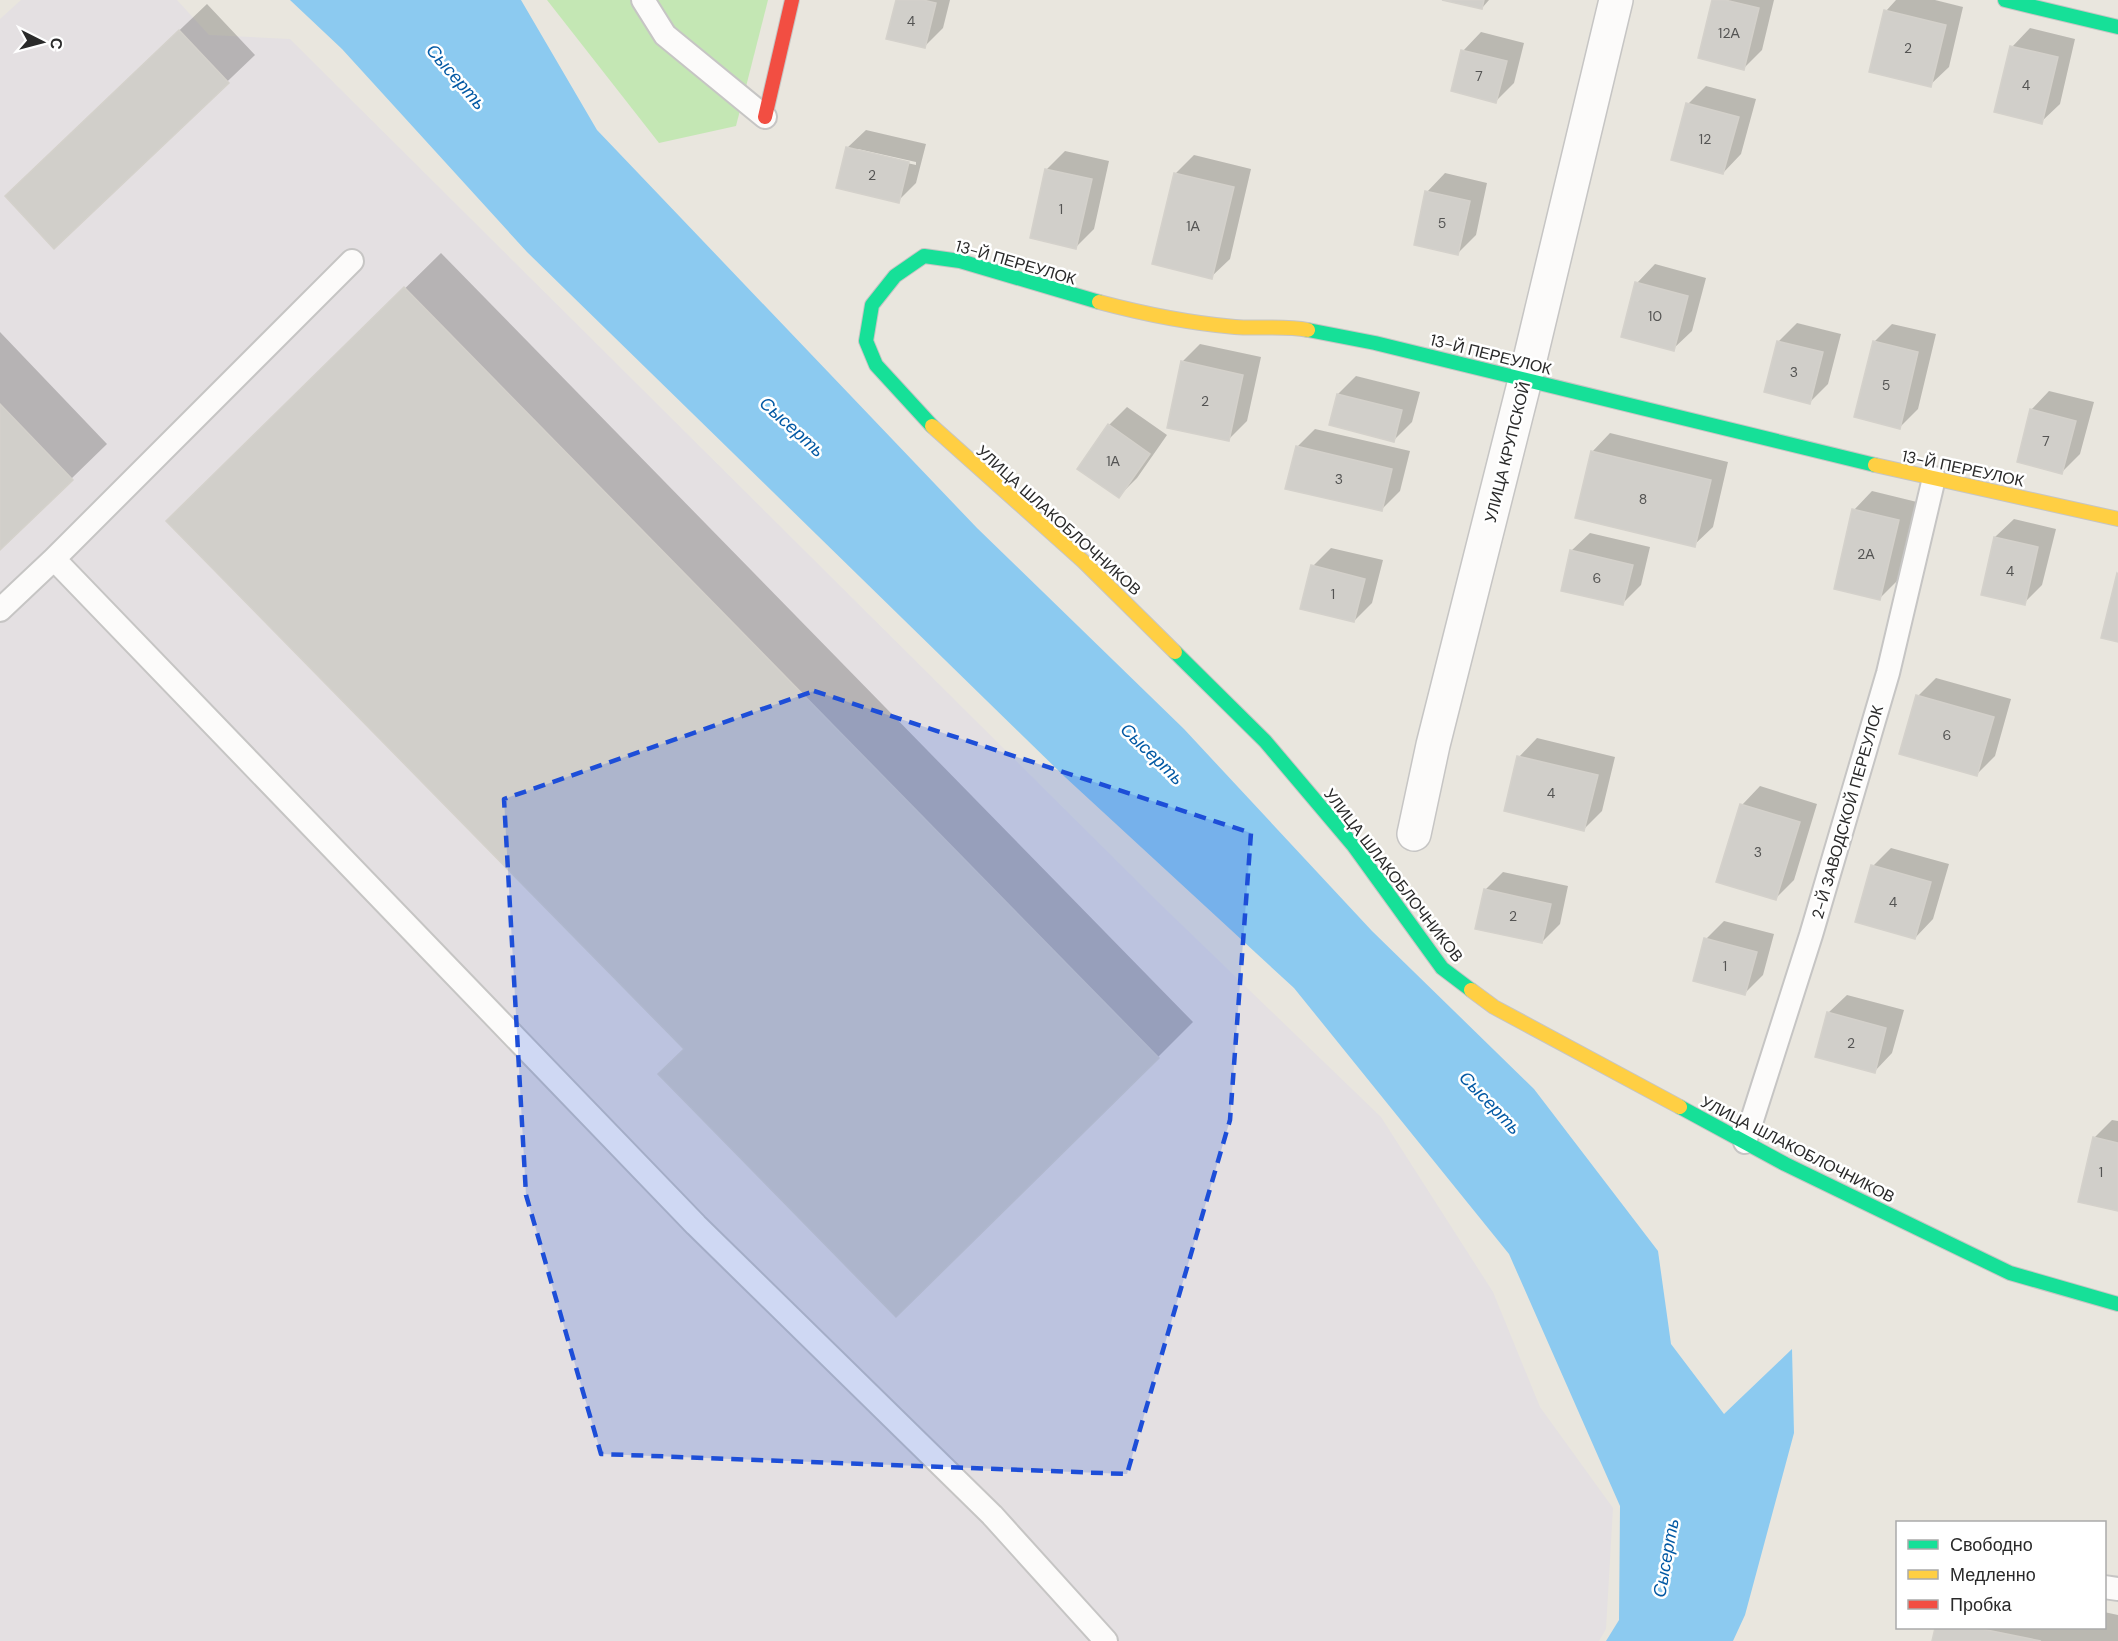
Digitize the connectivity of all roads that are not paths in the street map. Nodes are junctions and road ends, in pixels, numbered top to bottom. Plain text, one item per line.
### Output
1 (643, 0) edge
2 (792, 0) edge
3 (1616, 0) edge
4 (2005, 0) edge
5 (2118, 27) edge
6 (765, 117) joint
7 (352, 261) dead end
8 (872, 305) joint
9 (1525, 380) junction
10 (1934, 478) junction
11 (2118, 519) edge
12 (54, 559) junction
13 (0, 610) edge
14 (1414, 834) dead end
15 (1745, 1142) junction
16 (2118, 1304) edge
17 (1106, 1641) edge

1 - 6 lane
2 - 6 street
3 - 9 street, УЛИЦА КРУПСКОЙ
4 - 5 street
7 - 12 lane
8 - 9 street, 13-Й ПЕРЕУЛОК
8 - 15 street, УЛИЦА ШЛАКОБЛОЧНИКОВ
9 - 10 street, 13-Й ПЕРЕУЛОК
9 - 14 street, УЛИЦА КРУПСКОЙ
10 - 11 street, 13-Й ПЕРЕУЛОК
10 - 15 lane, 2-Й ЗАВОДСКОЙ ПЕРЕУЛОК
12 - 13 lane
12 - 17 lane
15 - 16 street, УЛИЦА ШЛАКОБЛОЧНИКОВ

